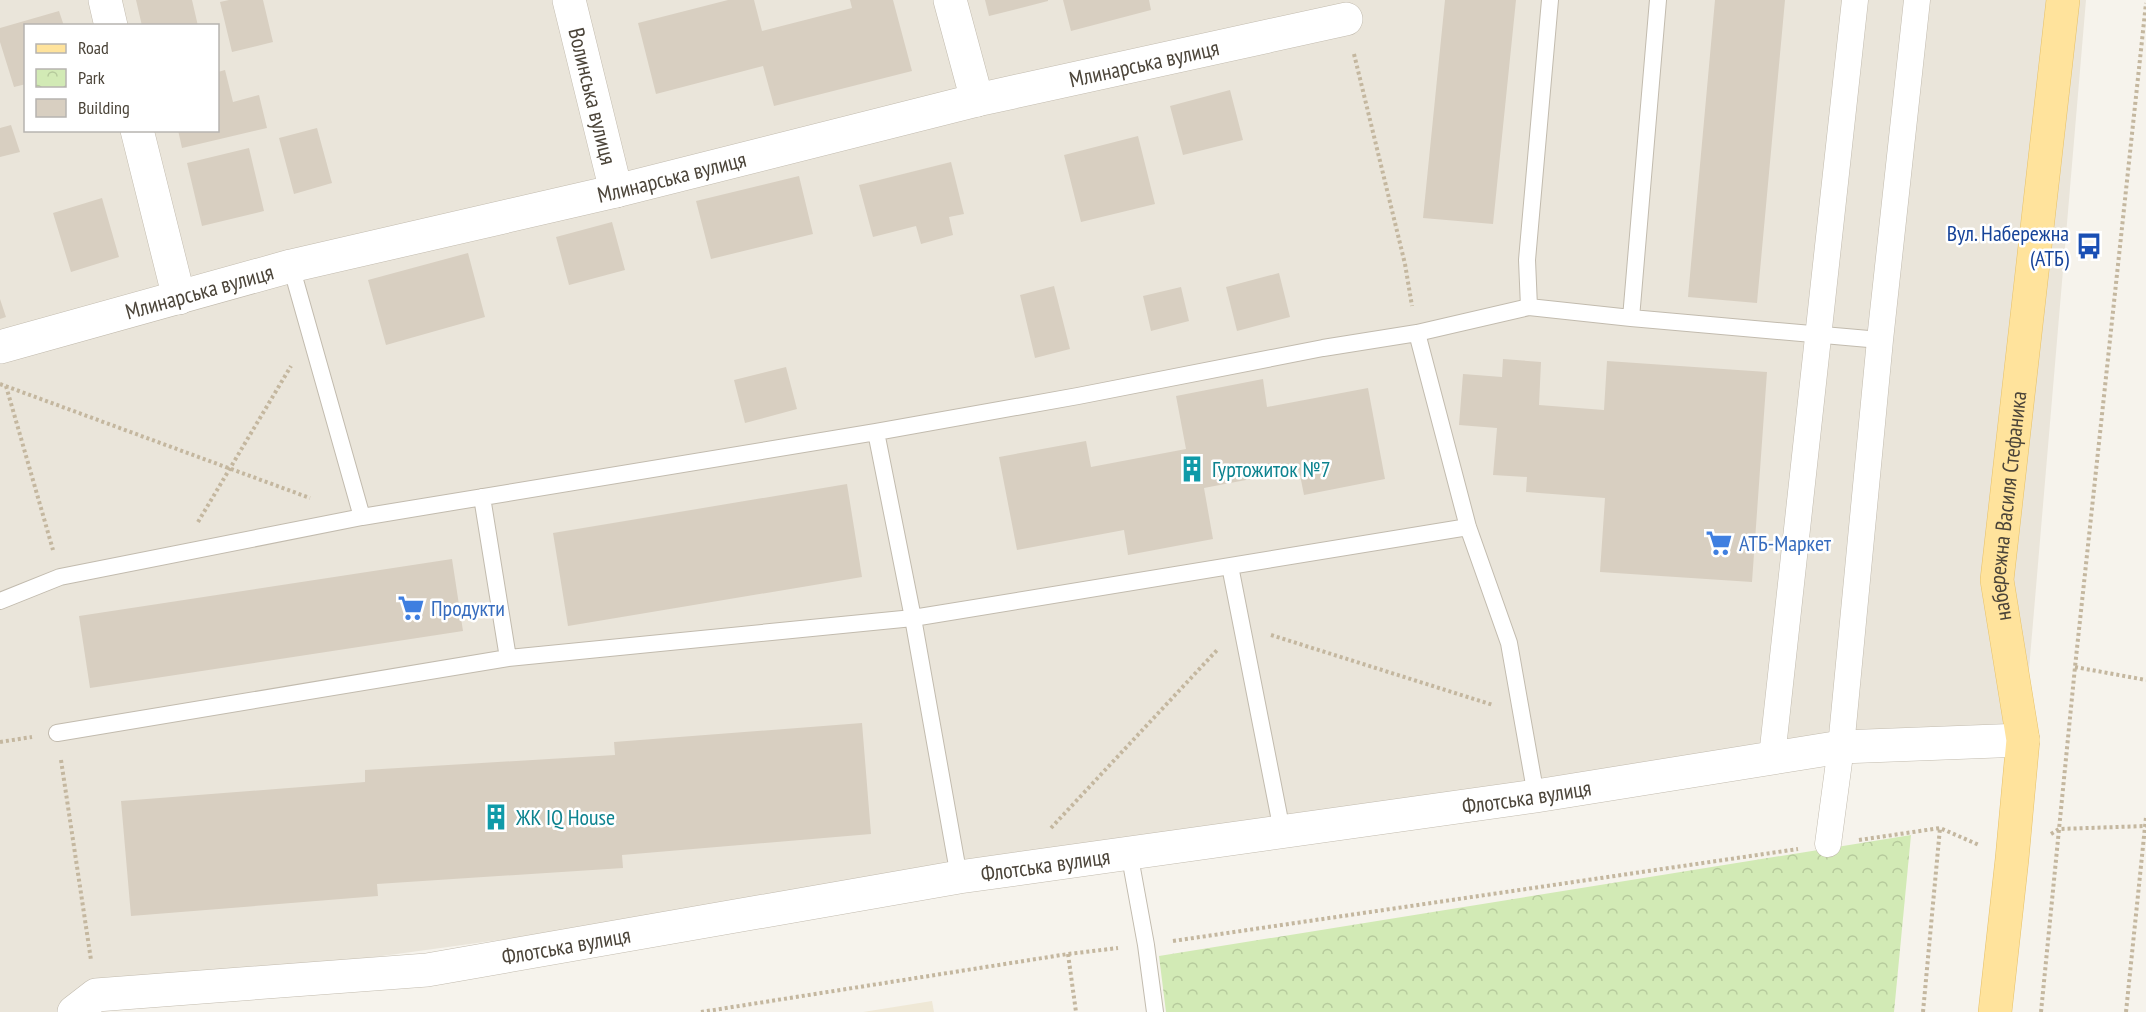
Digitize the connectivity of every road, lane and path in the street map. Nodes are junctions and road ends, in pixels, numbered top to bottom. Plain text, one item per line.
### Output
1 (105, 0) edge
2 (569, 0) edge
3 (950, 0) edge
4 (1550, 0) edge
5 (1658, 0) edge
6 (1855, 0) edge
7 (1917, 0) edge
8 (2063, 0) edge
9 (2146, 3) edge
10 (1346, 19) joint
11 (111, 24) edge
12 (977, 100) junction
13 (138, 132) edge
14 (616, 191) junction
15 (291, 266) junction
16 (179, 298) junction
17 (1530, 306) junction
18 (1631, 318) junction
19 (1417, 333) junction
20 (1818, 334) junction
21 (310, 335) junction
22 (1880, 340) junction
23 (0, 347) edge
24 (0, 384) edge
25 (6, 386) junction
26 (876, 432) junction
27 (230, 469) junction
28 (482, 497) junction
29 (362, 517) junction
30 (1468, 527) junction
31 (180, 553) junction
32 (1230, 566) junction
33 (60, 577) junction
34 (0, 601) edge
35 (913, 618) junction
36 (1241, 625) junction
37 (508, 658) junction
38 (2075, 667) junction
39 (2146, 680) edge
40 (1522, 714) junction
41 (57, 733) joint
42 (2023, 740) junction
43 (1841, 747) junction
44 (1772, 757) junction
45 (1536, 796) junction
46 (2146, 817) edge
47 (2146, 826) edge
48 (1940, 828) junction
49 (2058, 829) junction
50 (1282, 831) junction
51 (1043, 837) dead end
52 (1828, 844) junction
53 (1129, 852) junction
54 (2012, 859) junction
55 (959, 877) junction
56 (1146, 945) junction
57 (1068, 954) junction
58 (85, 1004) edge
59 (701, 1012) edge
60 (1077, 1012) edge
61 (1155, 1012) edge
62 (1923, 1012) edge
63 (1995, 1012) edge
64 (2041, 1012) edge
65 (2126, 1012) edge

1 - 11 street
2 - 14 street, Волинська вулиця
3 - 12 street
4 - 17 lane
5 - 18 lane
6 - 20 street
7 - 22 street
8 - 42 main road, набережна Василя Стефаника
9 - 38 path
10 - 12 street, Млинарська вулиця
10 - 19 path
12 - 14 street, Млинарська вулиця
13 - 16 street
14 - 15 street, Млинарська вулиця
15 - 16 street, Млинарська вулиця
15 - 21 lane
16 - 23 street, Млинарська вулиця
17 - 18 lane
17 - 19 lane
18 - 20 lane
19 - 26 lane
19 - 30 lane
20 - 22 lane
20 - 44 street
21 - 27 path
21 - 29 lane
22 - 43 street
24 - 25 path
25 - 27 path
25 - 33 path
26 - 28 lane
26 - 35 lane
27 - 29 path
27 - 31 path
28 - 29 lane
28 - 37 lane
29 - 31 lane
30 - 32 lane
30 - 40 lane
31 - 33 lane
32 - 35 lane
32 - 36 lane
33 - 34 lane
35 - 37 lane
35 - 55 lane
36 - 40 path
36 - 50 lane
36 - 51 path
37 - 41 lane
38 - 39 path
38 - 49 path
40 - 45 lane
41 - 58 path
42 - 43 street, Флотська вулиця
42 - 54 main road, набережна Василя Стефаника
43 - 44 street, Флотська вулиця
43 - 52 street
44 - 45 street, Флотська вулиця
45 - 50 street, Флотська вулиця
46 - 47 path
47 - 49 path
47 - 65 path
48 - 52 path
48 - 54 path
48 - 62 path
49 - 54 path
49 - 64 path
50 - 53 street, Флотська вулиця
52 - 56 path
53 - 55 street, Флотська вулиця
53 - 56 lane
54 - 63 main road, набережна Василя Стефаника
55 - 58 street, Флотська вулиця
56 - 57 path
56 - 61 lane
57 - 59 path
57 - 60 path

